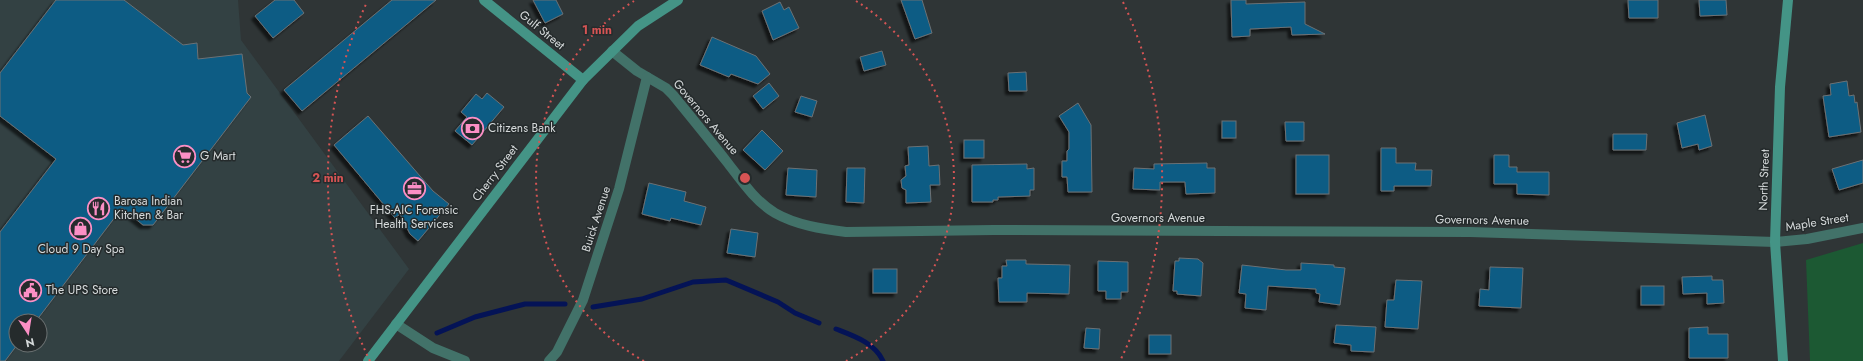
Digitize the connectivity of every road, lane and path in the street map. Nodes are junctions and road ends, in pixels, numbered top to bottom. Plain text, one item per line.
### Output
1 (484, 0) edge
2 (678, 0) edge
3 (1788, 0) edge
4 (612, 52) junction
5 (647, 77) junction
6 (583, 80) junction
7 (1863, 228) edge
8 (1775, 242) junction
9 (396, 324) junction
10 (368, 361) edge
11 (465, 361) edge
12 (549, 361) edge
13 (1783, 361) edge

1 - 6 main road, Gulf Street
2 - 4 main road, Cherry Street
3 - 8 main road, North Street
4 - 5 street, Governors Avenue
4 - 6 main road, Cherry Street
5 - 8 street, Governors Avenue
5 - 12 street, Buick Avenue
6 - 9 main road, Cherry Street
7 - 8 street, Maple Street
8 - 13 main road, North Street
9 - 10 main road, Cherry Street
9 - 11 street

